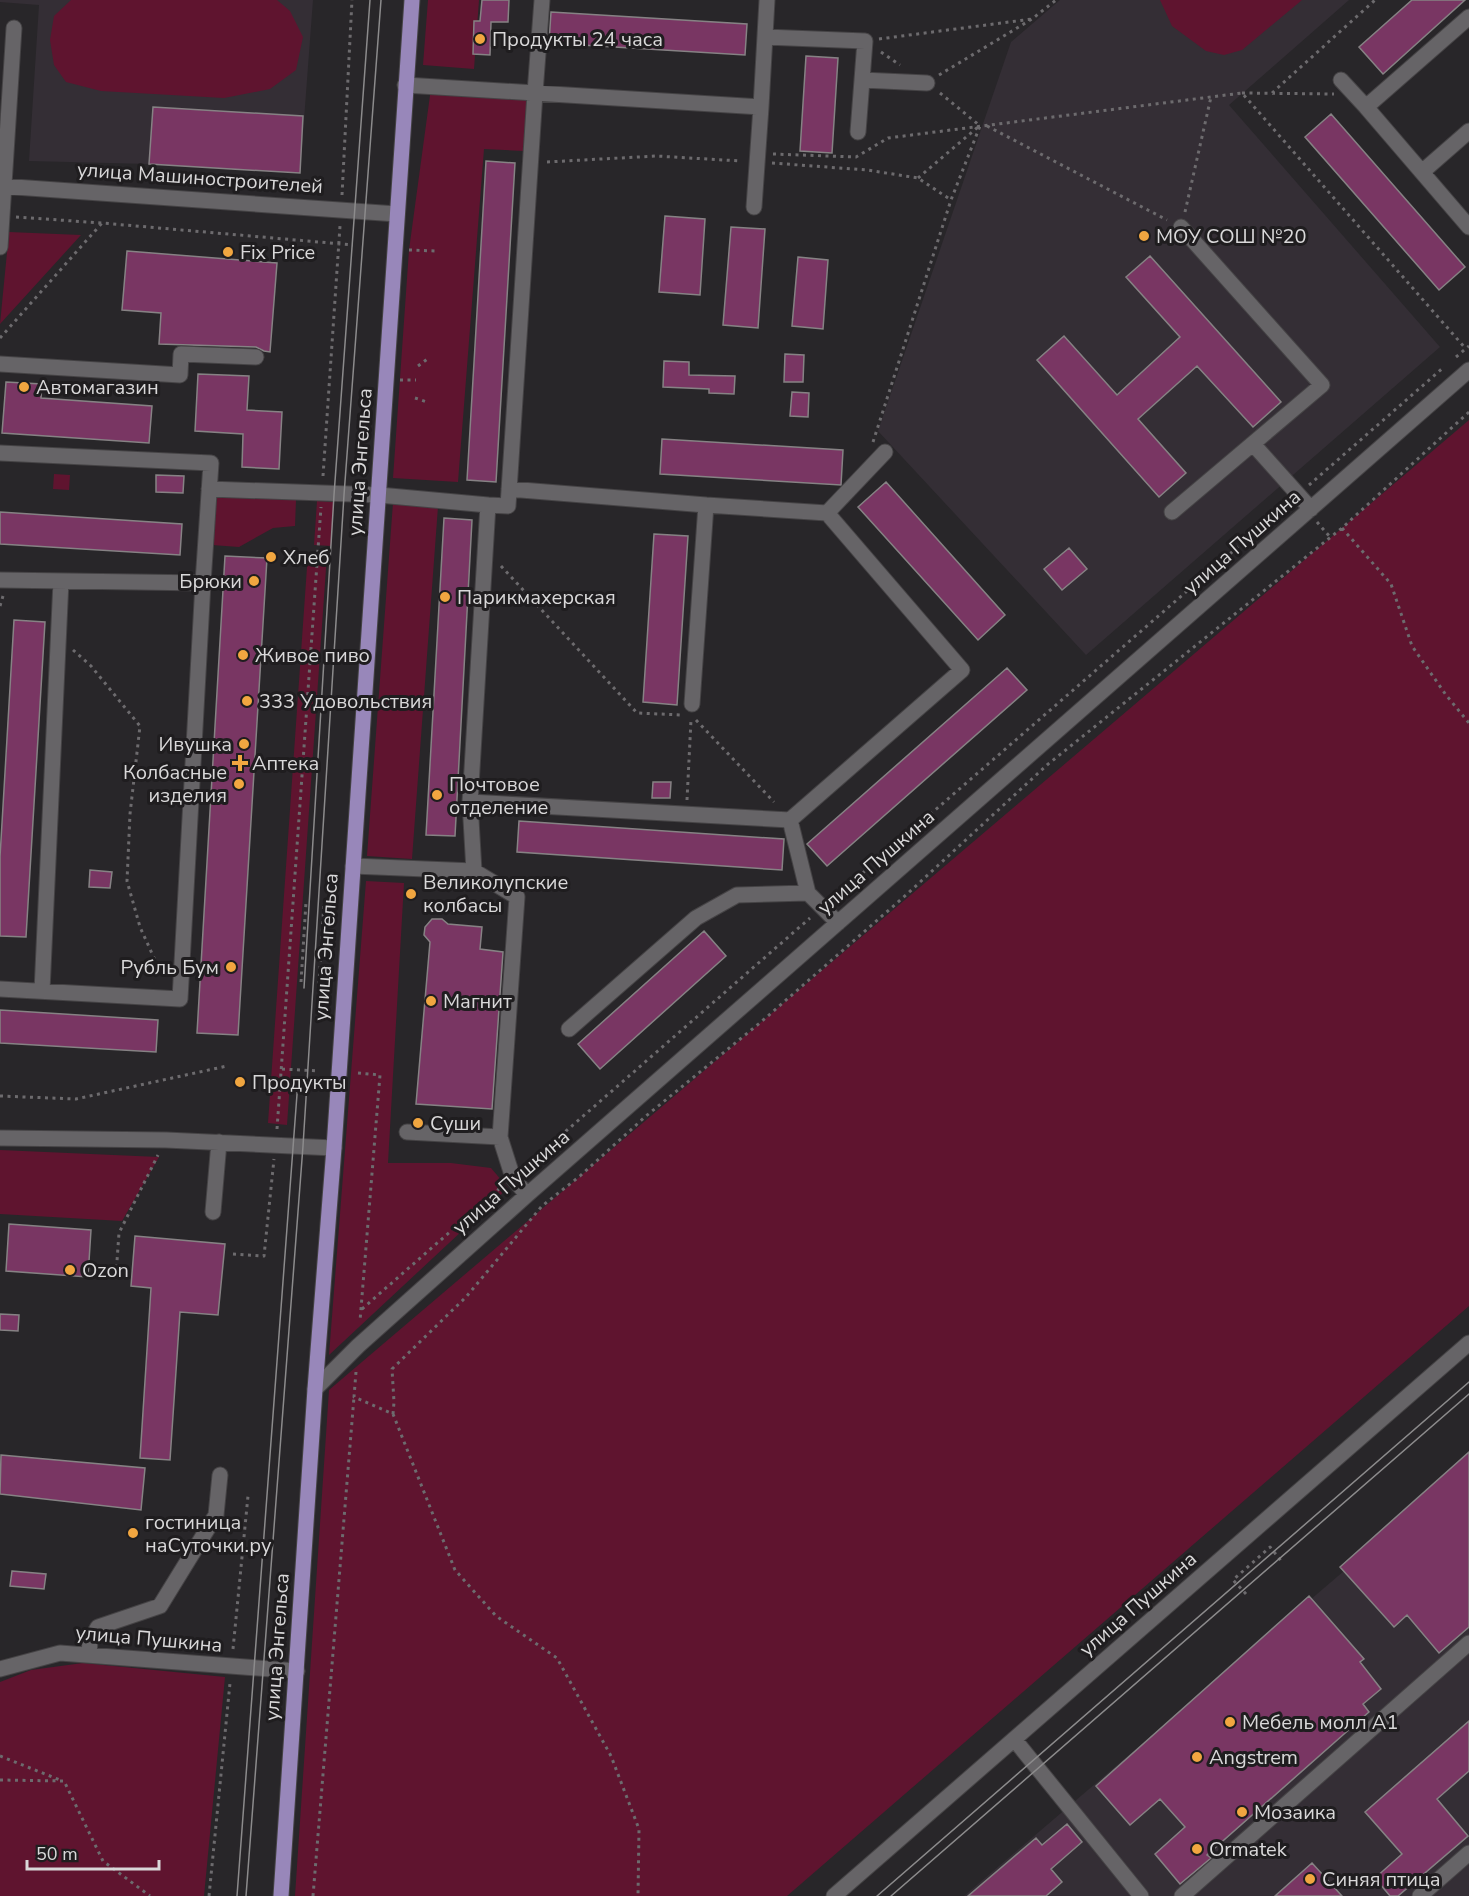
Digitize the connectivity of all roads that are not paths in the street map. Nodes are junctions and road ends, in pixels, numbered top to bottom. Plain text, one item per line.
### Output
1 (412, 0) edge
2 (542, 0) edge
3 (767, 0) edge
4 (1469, 17) edge
5 (14, 28) dead end
6 (765, 37) junction
7 (6, 66) edge
8 (862, 80) junction
9 (1341, 80) dead end
10 (927, 83) road end
11 (405, 85) junction
12 (535, 93) junction
13 (761, 107) junction
14 (1366, 107) junction
15 (1469, 131) edge
16 (858, 132) dead end
17 (1422, 172) junction
18 (2, 186) edge
19 (754, 207) dead end
20 (397, 214) junction
21 (1181, 227) road end
22 (1469, 227) edge
23 (0, 247) edge
24 (256, 357) dead end
25 (0, 364) edge
26 (1469, 370) edge
27 (1253, 444) junction
28 (878, 449) road end
29 (0, 453) edge
30 (209, 489) junction
31 (509, 489) junction
32 (379, 495) junction
33 (488, 505) junction
34 (706, 505) junction
35 (1172, 512) dead end
36 (827, 513) junction
37 (1312, 513) junction
38 (0, 580) edge
39 (61, 581) junction
40 (204, 583) junction
41 (692, 710) road end
42 (470, 802) junction
43 (790, 820) junction
44 (353, 866) junction
45 (474, 871) junction
46 (808, 893) junction
47 (838, 923) junction
48 (0, 988) edge
49 (42, 991) junction
50 (569, 1029) dead end
51 (407, 1132) dead end
52 (500, 1137) junction
53 (0, 1138) edge
54 (219, 1142) junction
55 (334, 1148) junction
56 (527, 1195) junction
57 (213, 1212) dead end
58 (1469, 1343) edge
59 (315, 1389) junction
60 (220, 1475) dead end
61 (1469, 1643) edge
62 (89, 1654) junction
63 (0, 1669) edge
64 (297, 1671) junction
65 (1014, 1739) junction
66 (1469, 1853) edge
67 (281, 1896) edge
68 (834, 1896) edge
69 (1141, 1896) edge
70 (1182, 1896) edge
71 (1420, 1896) edge

1 - 11 main road, улица Энгельса
2 - 12 street
3 - 6 street
4 - 14 street
5 - 7 street
6 - 8 street
6 - 13 street
7 - 18 street
8 - 10 street
8 - 16 street
9 - 14 street
11 - 12 street
11 - 20 main road, улица Энгельса
12 - 13 street
12 - 31 street
13 - 19 street
14 - 17 street
15 - 17 street
17 - 22 street
18 - 20 street, улица Машиностроителей
18 - 23 street
20 - 32 main road, улица Энгельса
21 - 27 street
24 - 25 street
26 - 37 street, улица Пушкина
27 - 35 street
27 - 37 street
28 - 36 street
29 - 30 street
30 - 32 street
30 - 40 street
31 - 33 street
31 - 34 street
32 - 33 street
32 - 44 main road, улица Энгельса
33 - 42 street
34 - 36 street
34 - 41 street
36 - 43 street
37 - 47 street, улица Пушкина
38 - 39 street
39 - 40 street
39 - 49 street
40 - 49 street
42 - 43 street
42 - 45 street
43 - 46 street
44 - 45 street
44 - 55 main road, улица Энгельса
45 - 52 street
46 - 47 street
46 - 50 street
47 - 56 street, улица Пушкина
48 - 49 street
51 - 52 street
52 - 56 street
53 - 54 street
54 - 55 street
54 - 57 street
55 - 59 main road, улица Энгельса
56 - 59 street, улица Пушкина
58 - 65 street, улица Пушкина
59 - 64 main road, улица Энгельса
60 - 62 street
61 - 70 street
62 - 63 street, улица Пушкина
62 - 64 street, улица Пушкина
64 - 67 main road, улица Энгельса
65 - 68 street, улица Пушкина
65 - 69 street
66 - 71 street

